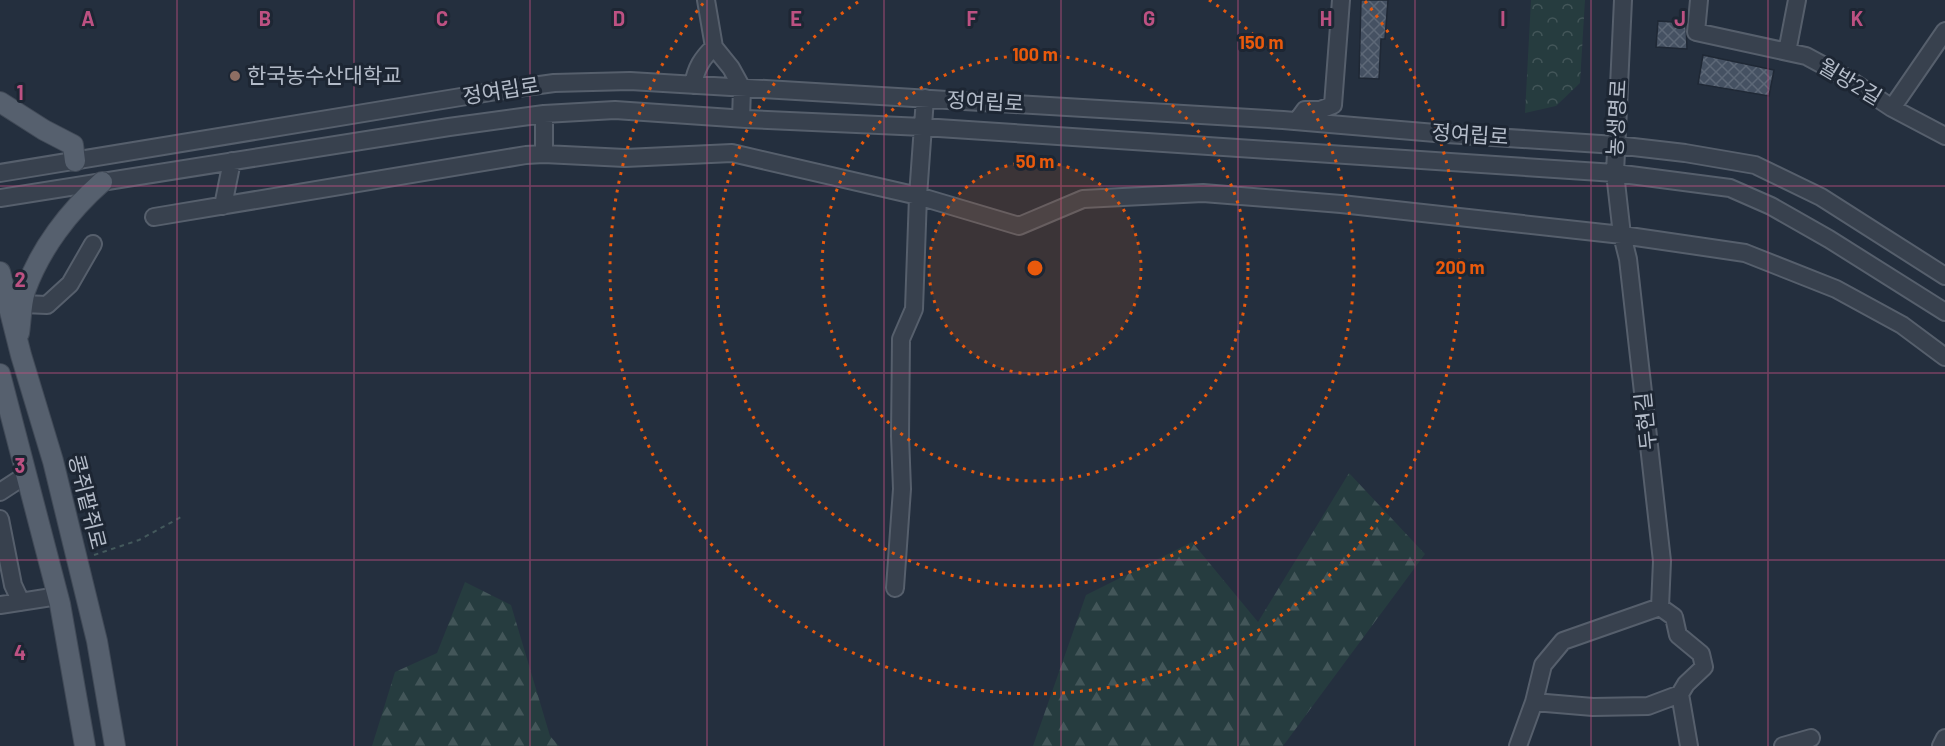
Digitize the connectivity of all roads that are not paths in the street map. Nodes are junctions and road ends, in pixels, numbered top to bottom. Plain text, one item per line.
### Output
1 (706, 0) edge
2 (1341, 0) edge
3 (1623, 0) edge
4 (1699, 0) edge
5 (1797, 0) edge
6 (1945, 31) edge
7 (714, 47) junction
8 (1787, 51) junction
9 (693, 85) junction
10 (742, 88) junction
11 (925, 98) junction
12 (0, 102) edge
13 (1333, 105) junction
14 (1892, 108) junction
15 (544, 114) junction
16 (741, 119) junction
17 (1297, 121) junction
18 (923, 127) junction
19 (1366, 127) junction
20 (1945, 136) edge
21 (1616, 145) junction
22 (544, 154) junction
23 (75, 161) junction
24 (232, 161) junction
25 (0, 173) edge
26 (1615, 173) junction
27 (102, 182) junction
28 (918, 196) junction
29 (0, 198) edge
30 (223, 206) junction
31 (154, 217) dead end
32 (1622, 235) junction
33 (93, 244) dead end
34 (0, 272) edge
35 (1945, 276) edge
36 (10, 302) edge
37 (1945, 312) edge
38 (1945, 357) edge
39 (0, 374) edge
40 (26, 475) junction
41 (0, 492) edge
42 (0, 519) edge
43 (895, 588) dead end
44 (58, 596) junction
45 (21, 602) junction
46 (0, 605) edge
47 (1660, 607) junction
48 (1680, 693) junction
49 (1534, 702) junction
50 (1810, 738) dead end
51 (1945, 738) edge
52 (85, 746) edge
53 (115, 746) edge
54 (1518, 746) edge
55 (1689, 746) edge
56 (1783, 746) edge
57 (1941, 746) edge

1 - 7 street
2 - 13 street
3 - 21 street, 농생명로
4 - 8 street, 월방2길
5 - 8 street
6 - 14 street, 월방2길
7 - 9 street
7 - 10 street
8 - 14 street, 월방2길
9 - 10 street, 정여립로
9 - 23 street, 정여립로
10 - 11 street, 정여립로
10 - 16 street
11 - 17 street, 정여립로
11 - 18 street
12 - 23 main road
13 - 17 street
13 - 19 street
14 - 20 street
15 - 16 street, 정여립로
15 - 22 street, 정여립로
15 - 24 street, 정여립로
16 - 18 street, 정여립로
17 - 19 street, 정여립로
18 - 26 street, 정여립로
18 - 28 street
19 - 21 street, 정여립로
21 - 26 street, 농생명로
21 - 35 street, 정여립로
22 - 28 street
22 - 30 street
23 - 25 street, 정여립로
24 - 27 street, 정여립로
24 - 30 street
26 - 32 street, 농생명로
26 - 37 street, 정여립로
27 - 29 street, 정여립로
27 - 36 main road
28 - 32 street
28 - 43 street
30 - 31 street
32 - 38 street
32 - 47 street, 두현길
33 - 36 street
34 - 36 main road
36 - 53 main road, 콩쥐팥쥐로
39 - 40 main road
40 - 41 street
40 - 44 main road
42 - 45 street
44 - 45 street
44 - 52 main road
45 - 46 street
47 - 48 street
47 - 49 street
48 - 49 street
48 - 55 street
49 - 54 street
50 - 56 street
51 - 57 street

